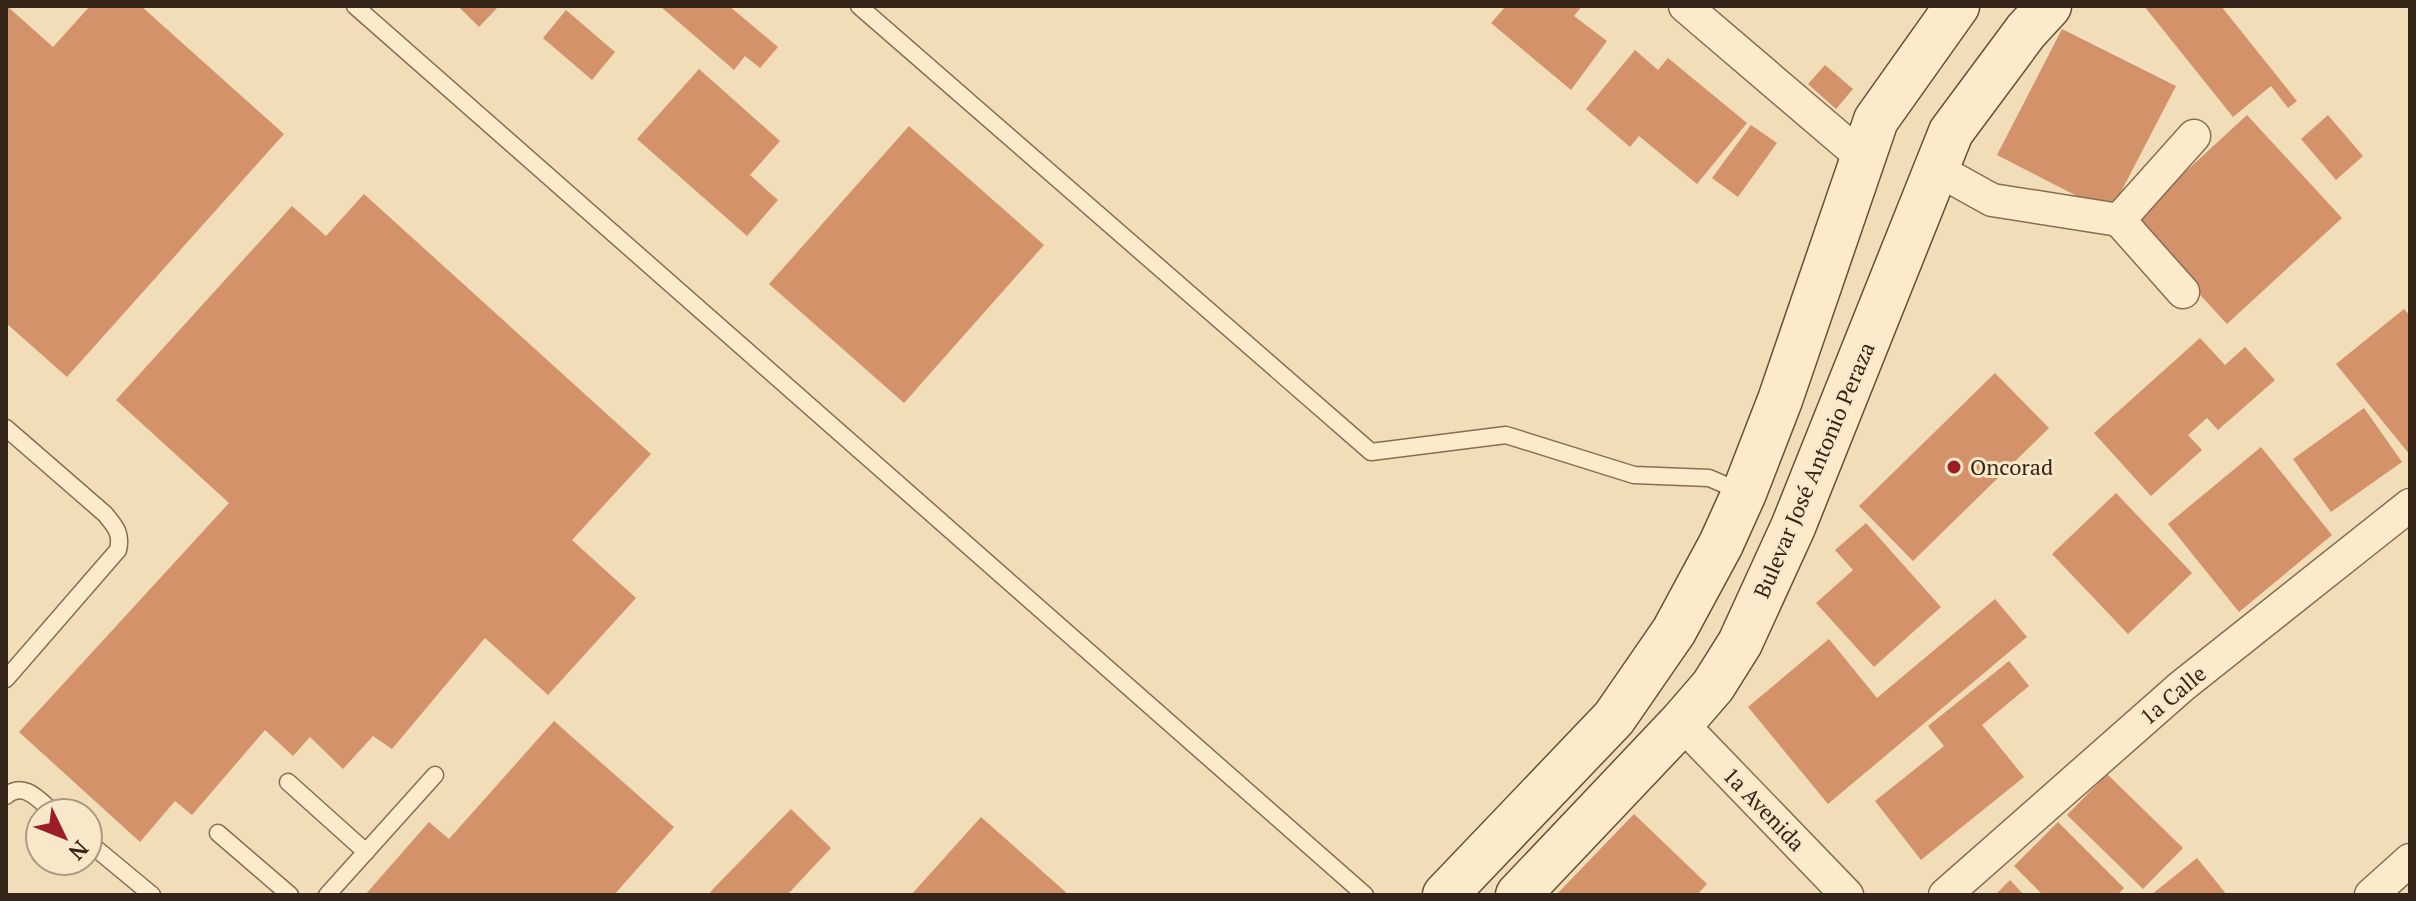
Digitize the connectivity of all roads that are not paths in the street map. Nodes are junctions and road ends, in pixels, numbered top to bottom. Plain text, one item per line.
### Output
1 (355, 6) edge
2 (859, 6) edge
3 (1685, 6) edge
4 (1957, 6) edge
5 (2049, 6) edge
6 (2194, 136) dead end
7 (1863, 158) junction
8 (1938, 170) junction
9 (2119, 220) junction
10 (2183, 292) dead end
11 (6, 428) edge
12 (1744, 493) junction
13 (2410, 505) edge
14 (6, 679) edge
15 (1681, 723) junction
16 (435, 775) dead end
17 (288, 782) dead end
18 (6, 796) edge
19 (35, 797) edge
20 (218, 833) dead end
21 (366, 852) junction
22 (104, 855) edge
23 (2410, 860) edge
24 (152, 895) edge
25 (290, 895) edge
26 (327, 895) edge
27 (1365, 895) edge
28 (1445, 895) edge
29 (1518, 895) edge
30 (1847, 895) edge
31 (1945, 895) edge
32 (2371, 895) edge

1 - 27 lane
2 - 12 lane
3 - 7 street
4 - 7 street
5 - 8 street, Bulevar José Antonio Peraza
6 - 9 street
7 - 12 street
8 - 9 street
8 - 15 street, Bulevar José Antonio Peraza
9 - 10 street
11 - 14 lane
12 - 28 street
13 - 31 street, 1a Calle
15 - 29 street, Bulevar José Antonio Peraza
15 - 30 street, 1a Avenida
16 - 21 lane
17 - 21 lane
18 - 19 lane
20 - 25 lane
21 - 26 lane
22 - 24 lane
23 - 32 street

